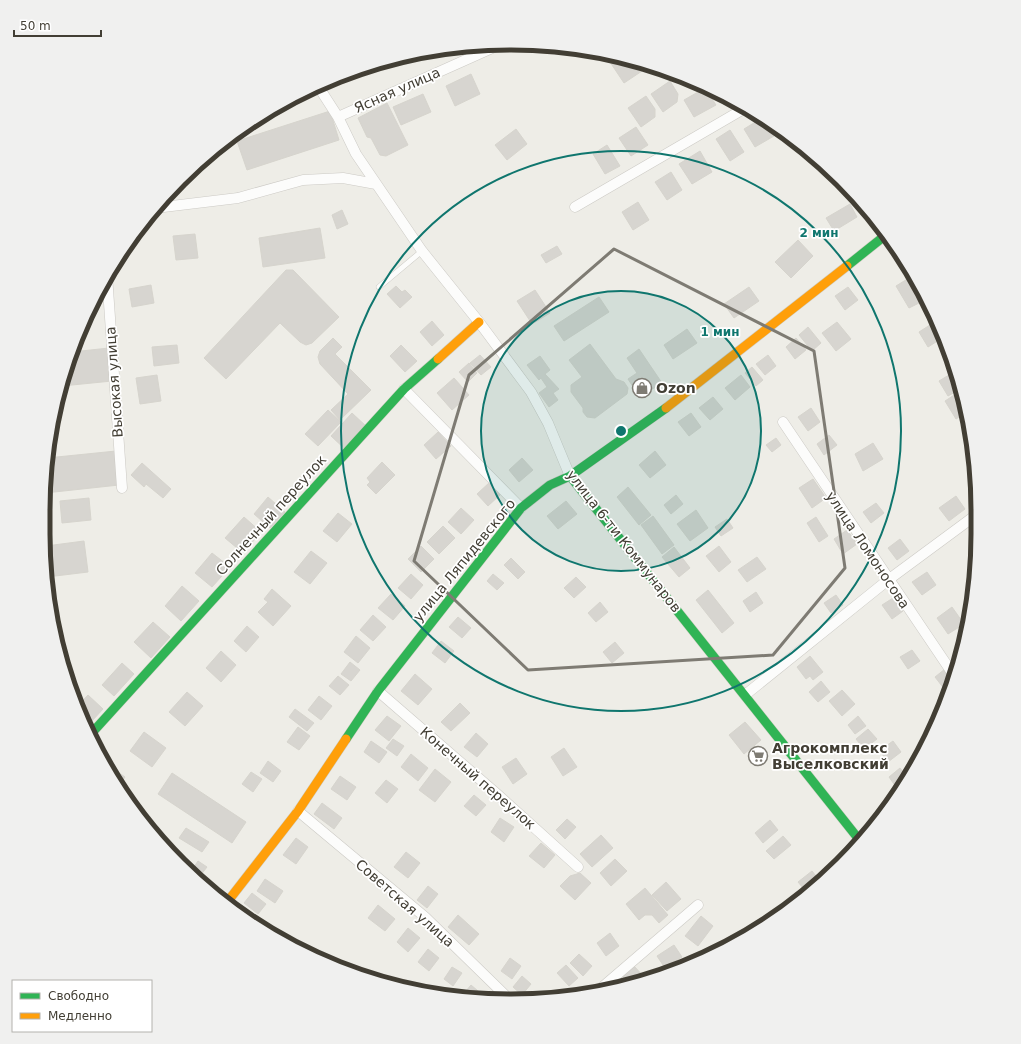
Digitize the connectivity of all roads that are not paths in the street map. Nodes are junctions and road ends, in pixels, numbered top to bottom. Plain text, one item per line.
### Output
1 (486, 51) edge
2 (321, 91) edge
3 (740, 111) edge
4 (338, 116) junction
5 (376, 184) junction
6 (164, 207) edge
7 (575, 208) dead end
8 (882, 238) edge
9 (422, 251) junction
10 (379, 287) dead end
11 (107, 289) edge
12 (480, 322) junction
13 (404, 389) junction
14 (782, 422) dead end
15 (570, 476) junction
16 (122, 488) dead end
17 (521, 508) junction
18 (971, 519) edge
19 (888, 580) junction
20 (950, 670) edge
21 (378, 690) junction
22 (745, 695) junction
23 (94, 730) edge
24 (298, 811) junction
25 (857, 837) edge
26 (578, 867) dead end
27 (230, 899) edge
28 (698, 905) dead end
29 (607, 983) edge
30 (504, 994) edge

1 - 4 street, Ясная улица
2 - 4 street, улица 6-ти Коммунаров
3 - 7 street
4 - 5 street, улица 6-ти Коммунаров
5 - 6 street
5 - 9 street, улица 6-ти Коммунаров
8 - 15 main road, улица Ляпидевского
9 - 10 lane
9 - 12 street, улица 6-ти Коммунаров
11 - 16 street, Высокая улица
12 - 13 main road, Солнечный переулок
12 - 15 street, улица 6-ти Коммунаров
13 - 17 street
13 - 23 main road, Солнечный переулок
14 - 19 street, улица Ломоносова
15 - 17 main road, улица Ляпидевского
15 - 22 main road, улица 6-ти Коммунаров
17 - 21 main road, улица Ляпидевского
18 - 19 street
19 - 20 street, улица Ломоносова
19 - 22 street
21 - 24 main road, улица Ляпидевского
21 - 26 street, Конечный переулок
22 - 25 main road, улица 6-ти Коммунаров
24 - 27 main road, улица Ляпидевского
24 - 30 street, Советская улица
28 - 29 street

